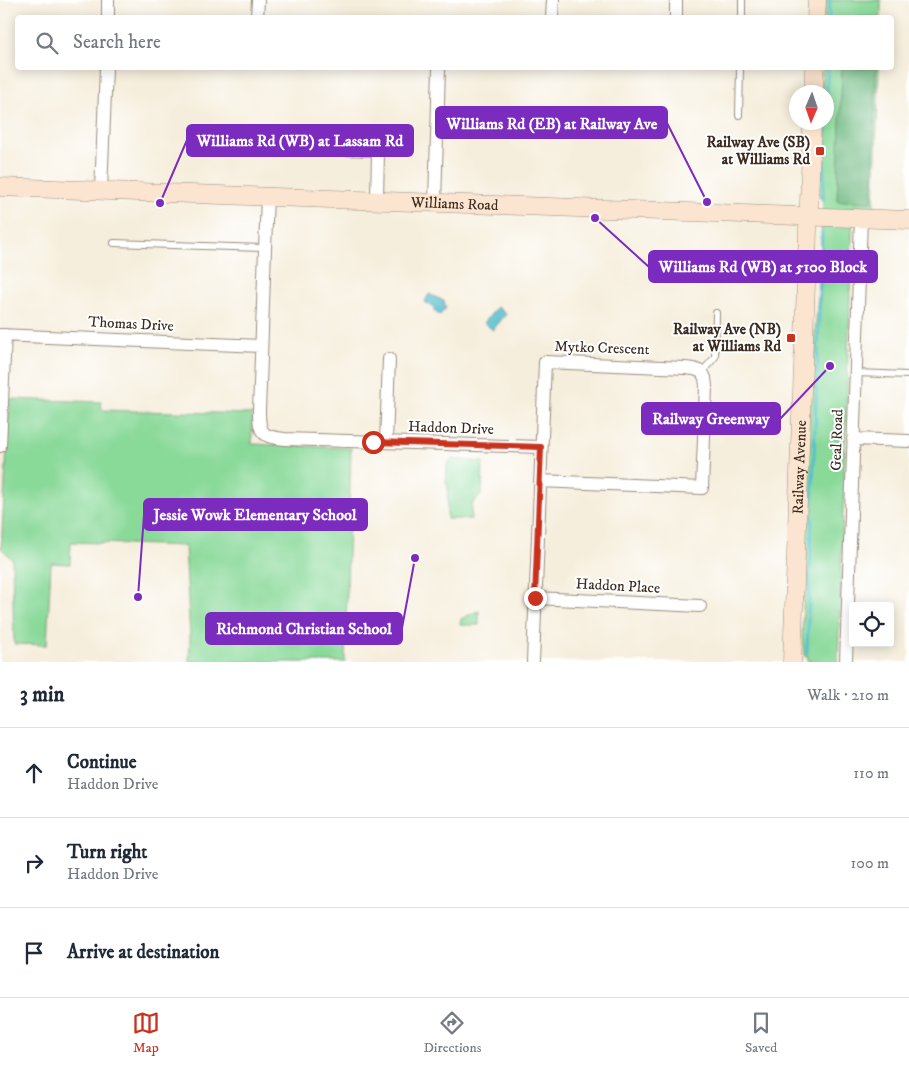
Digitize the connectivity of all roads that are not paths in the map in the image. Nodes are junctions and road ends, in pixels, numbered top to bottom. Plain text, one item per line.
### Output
1 (108, 0) edge
2 (258, 0) edge
3 (552, 0) edge
4 (676, 0) edge
5 (742, 0) edge
6 (817, 0) edge
7 (108, 15) edge
8 (257, 15) edge
9 (552, 15) edge
10 (676, 15) edge
11 (742, 15) edge
12 (816, 15) edge
13 (106, 70) edge
14 (439, 70) edge
15 (740, 70) edge
16 (814, 70) edge
17 (814, 85) edge
18 (739, 115) dead end
19 (812, 130) edge
20 (336, 149) dead end
21 (0, 187) edge
22 (102, 191) junction
23 (267, 196) junction
24 (377, 201) junction
25 (435, 202) junction
26 (809, 216) junction
27 (861, 218) junction
28 (909, 220) edge
29 (114, 243) dead end
30 (265, 248) junction
31 (716, 313) dead end
32 (2, 335) edge
33 (261, 346) junction
34 (389, 359) dead end
35 (702, 372) junction
36 (856, 373) junction
37 (909, 375) edge
38 (853, 439) junction
39 (909, 441) edge
40 (386, 442) junction
41 (0, 446) edge
42 (541, 447) junction
43 (540, 481) junction
44 (535, 598) junction
45 (700, 606) dead end
46 (532, 662) edge
47 (792, 662) edge
48 (846, 662) edge

1 - 7 street
2 - 8 street
3 - 9 street
4 - 10 street
5 - 11 lane
6 - 12 street
13 - 22 street
14 - 25 street
15 - 18 lane
16 - 17 street
19 - 26 street, Railway Avenue
20 - 24 street
21 - 22 street, Williams Road
22 - 23 street, Williams Road
23 - 24 street, Williams Road
23 - 30 street, Haddon Drive
24 - 25 street, Williams Road
25 - 26 street, Williams Road
26 - 27 street, Williams Road
26 - 47 street, Railway Avenue
27 - 28 street, Williams Road
27 - 36 street, Geal Road
29 - 30 lane
30 - 33 street, Haddon Drive
31 - 35 lane
32 - 33 street, Thomas Drive
32 - 41 street
33 - 40 street, Haddon Drive
34 - 40 street
35 - 42 street, Mytko Crescent
35 - 43 street
36 - 37 lane
36 - 38 street, Geal Road
38 - 39 street
38 - 48 street, Geal Road
40 - 42 street, Haddon Drive
42 - 43 street
43 - 44 street
44 - 45 street, Haddon Place
44 - 46 street

